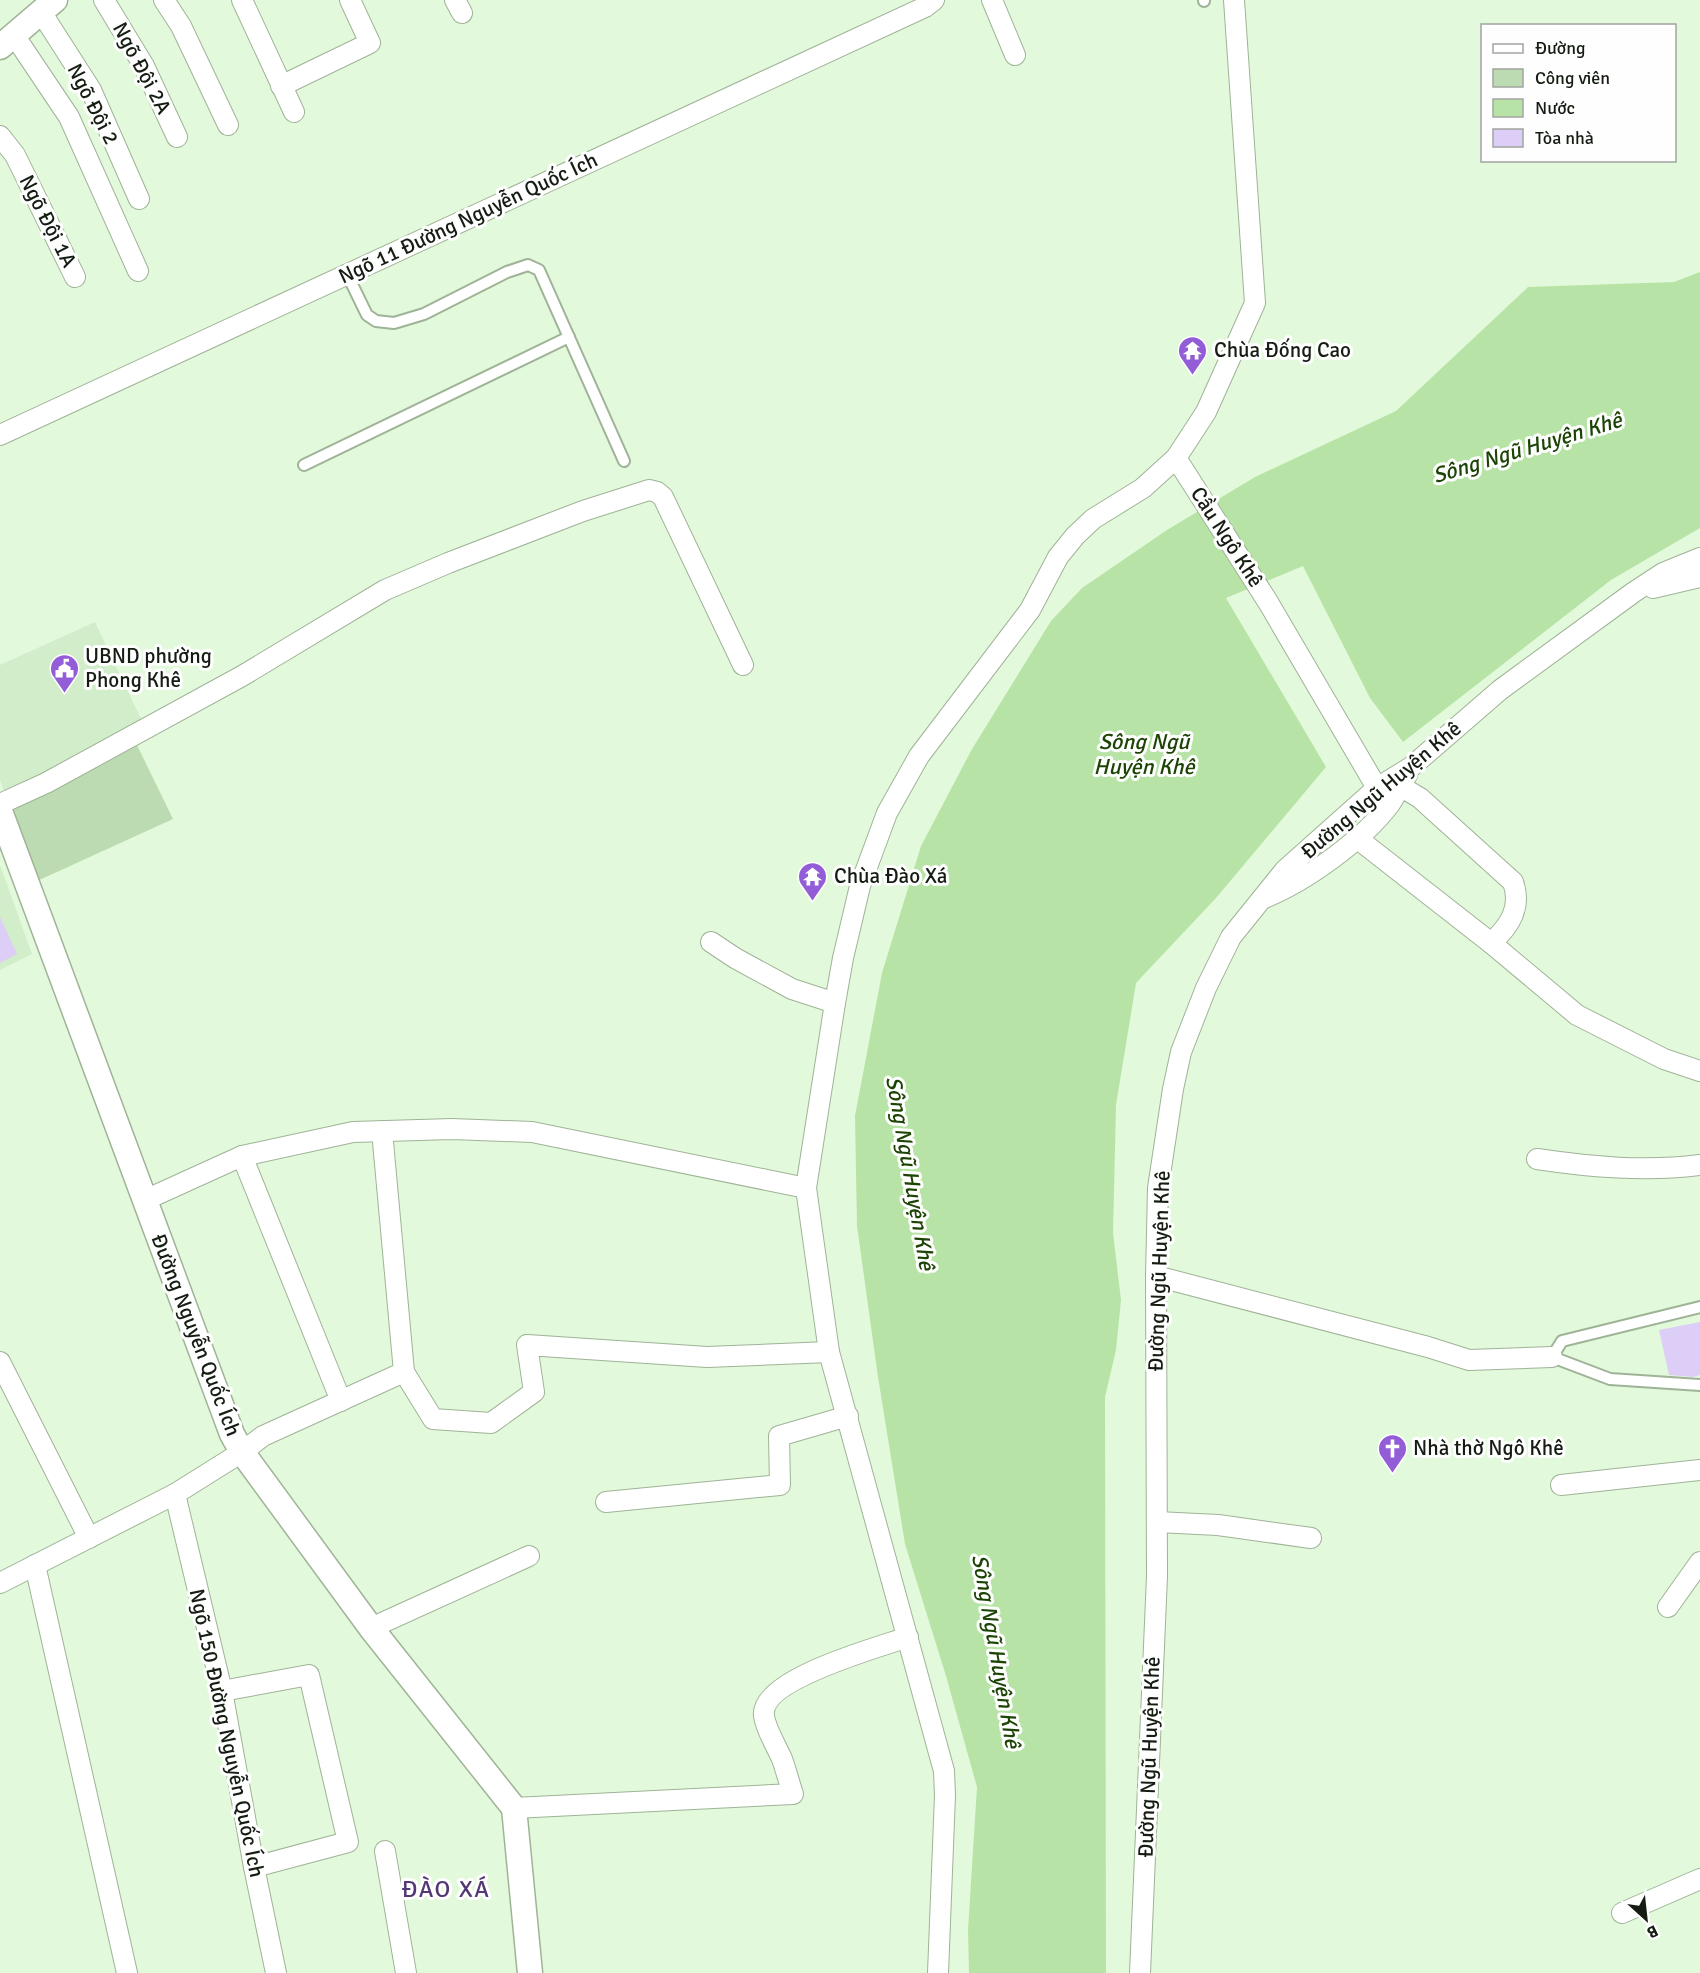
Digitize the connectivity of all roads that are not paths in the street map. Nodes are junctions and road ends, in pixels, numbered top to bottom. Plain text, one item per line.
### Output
1 (104, 0) edge
2 (165, 0) edge
3 (242, 0) edge
4 (350, 0) edge
5 (934, 0) edge
6 (992, 0) edge
7 (1234, 0) edge
8 (48, 6) edge
9 (7, 41) edge
10 (1015, 56) dead end
11 (282, 86) junction
12 (294, 112) dead end
13 (228, 125) dead end
14 (0, 136) edge
15 (177, 137) dead end
16 (139, 199) dead end
17 (138, 271) dead end
18 (347, 274) junction
19 (75, 277) dead end
20 (569, 337) junction
21 (0, 435) edge
22 (624, 461) dead end
23 (304, 465) dead end
24 (1181, 465) junction
25 (1700, 558) edge
26 (1700, 577) edge
27 (1634, 592) junction
28 (743, 665) dead end
29 (1411, 767) junction
30 (1400, 786) junction
31 (1377, 788) junction
32 (0, 804) edge
33 (0, 811) edge
34 (1358, 839) junction
35 (1261, 899) junction
36 (711, 942) dead end
37 (1491, 942) junction
38 (835, 1003) junction
39 (1700, 1071) edge
40 (382, 1131) junction
41 (242, 1156) junction
42 (1537, 1159) dead end
43 (1700, 1165) edge
44 (806, 1188) junction
45 (145, 1200) junction
46 (1156, 1276) junction
47 (1700, 1307) edge
48 (829, 1352) junction
49 (1552, 1357) junction
50 (0, 1362) edge
51 (404, 1372) junction
52 (1700, 1385) edge
53 (341, 1401) junction
54 (848, 1416) junction
55 (242, 1452) junction
56 (1700, 1470) edge
57 (1561, 1485) dead end
58 (175, 1494) junction
59 (606, 1502) dead end
60 (1157, 1522) junction
61 (89, 1538) junction
62 (1311, 1538) dead end
63 (529, 1556) dead end
64 (1700, 1562) edge
65 (35, 1564) junction
66 (0, 1583) edge
67 (1668, 1607) dead end
68 (371, 1628) junction
69 (908, 1637) junction
70 (222, 1691) junction
71 (514, 1808) junction
72 (385, 1851) dead end
73 (254, 1867) junction
74 (1700, 1879) edge
75 (1622, 1913) dead end
76 (127, 1973) edge
77 (276, 1973) edge
78 (406, 1973) edge
79 (530, 1973) edge
80 (938, 1973) edge
81 (1140, 1973) edge

1 - 15 street, Ngõ Đội 2A
2 - 13 street
3 - 11 street
4 - 11 street
5 - 18 street, Ngõ 11 Đường Nguyễn Quốc Ích
6 - 10 street
7 - 24 street
8 - 9 street
8 - 16 street, Ngõ Đội 2
9 - 17 street
11 - 12 street
14 - 19 street, Ngõ Đội 1A
18 - 20 lane
18 - 21 street, Ngõ 11 Đường Nguyễn Quốc Ích
20 - 22 lane
20 - 23 lane
24 - 31 street, Cầu Ngô Khê
24 - 38 street
25 - 27 street, Đường Ngũ Huyện Khê
26 - 27 street
27 - 29 street, Đường Ngũ Huyện Khê
28 - 32 street
29 - 30 street
29 - 31 street, Đường Ngũ Huyện Khê
30 - 34 street
30 - 37 street
31 - 35 street, Đường Ngũ Huyện Khê
33 - 45 street, Đường Nguyễn Quốc Ích
34 - 35 street
34 - 37 street
35 - 46 street, Đường Ngũ Huyện Khê
36 - 38 street
37 - 39 street
38 - 44 street
40 - 41 street
40 - 44 street
40 - 51 street
41 - 45 street
41 - 53 street
42 - 43 street
44 - 48 street
45 - 55 street, Đường Nguyễn Quốc Ích
46 - 49 street
46 - 60 street, Đường Ngũ Huyện Khê
47 - 49 lane
48 - 51 street
48 - 54 street
49 - 52 lane
50 - 61 street
51 - 53 street
53 - 55 street
54 - 59 street
54 - 69 street
55 - 58 street
55 - 68 street, Đường Nguyễn Quốc Ích
56 - 57 street
58 - 61 street
58 - 70 street, Ngõ 150 Đường Nguyễn Quốc Ích
60 - 62 street
60 - 81 street, Đường Ngũ Huyện Khê
61 - 65 street
63 - 68 street
64 - 67 street
65 - 66 street
65 - 76 street
68 - 71 street, Đường Nguyễn Quốc Ích
69 - 71 street
69 - 80 street
70 - 73 street, Ngõ 150 Đường Nguyễn Quốc Ích
70 - 73 street
71 - 79 street
72 - 78 street
73 - 77 street, Ngõ 150 Đường Nguyễn Quốc Ích
74 - 75 street

